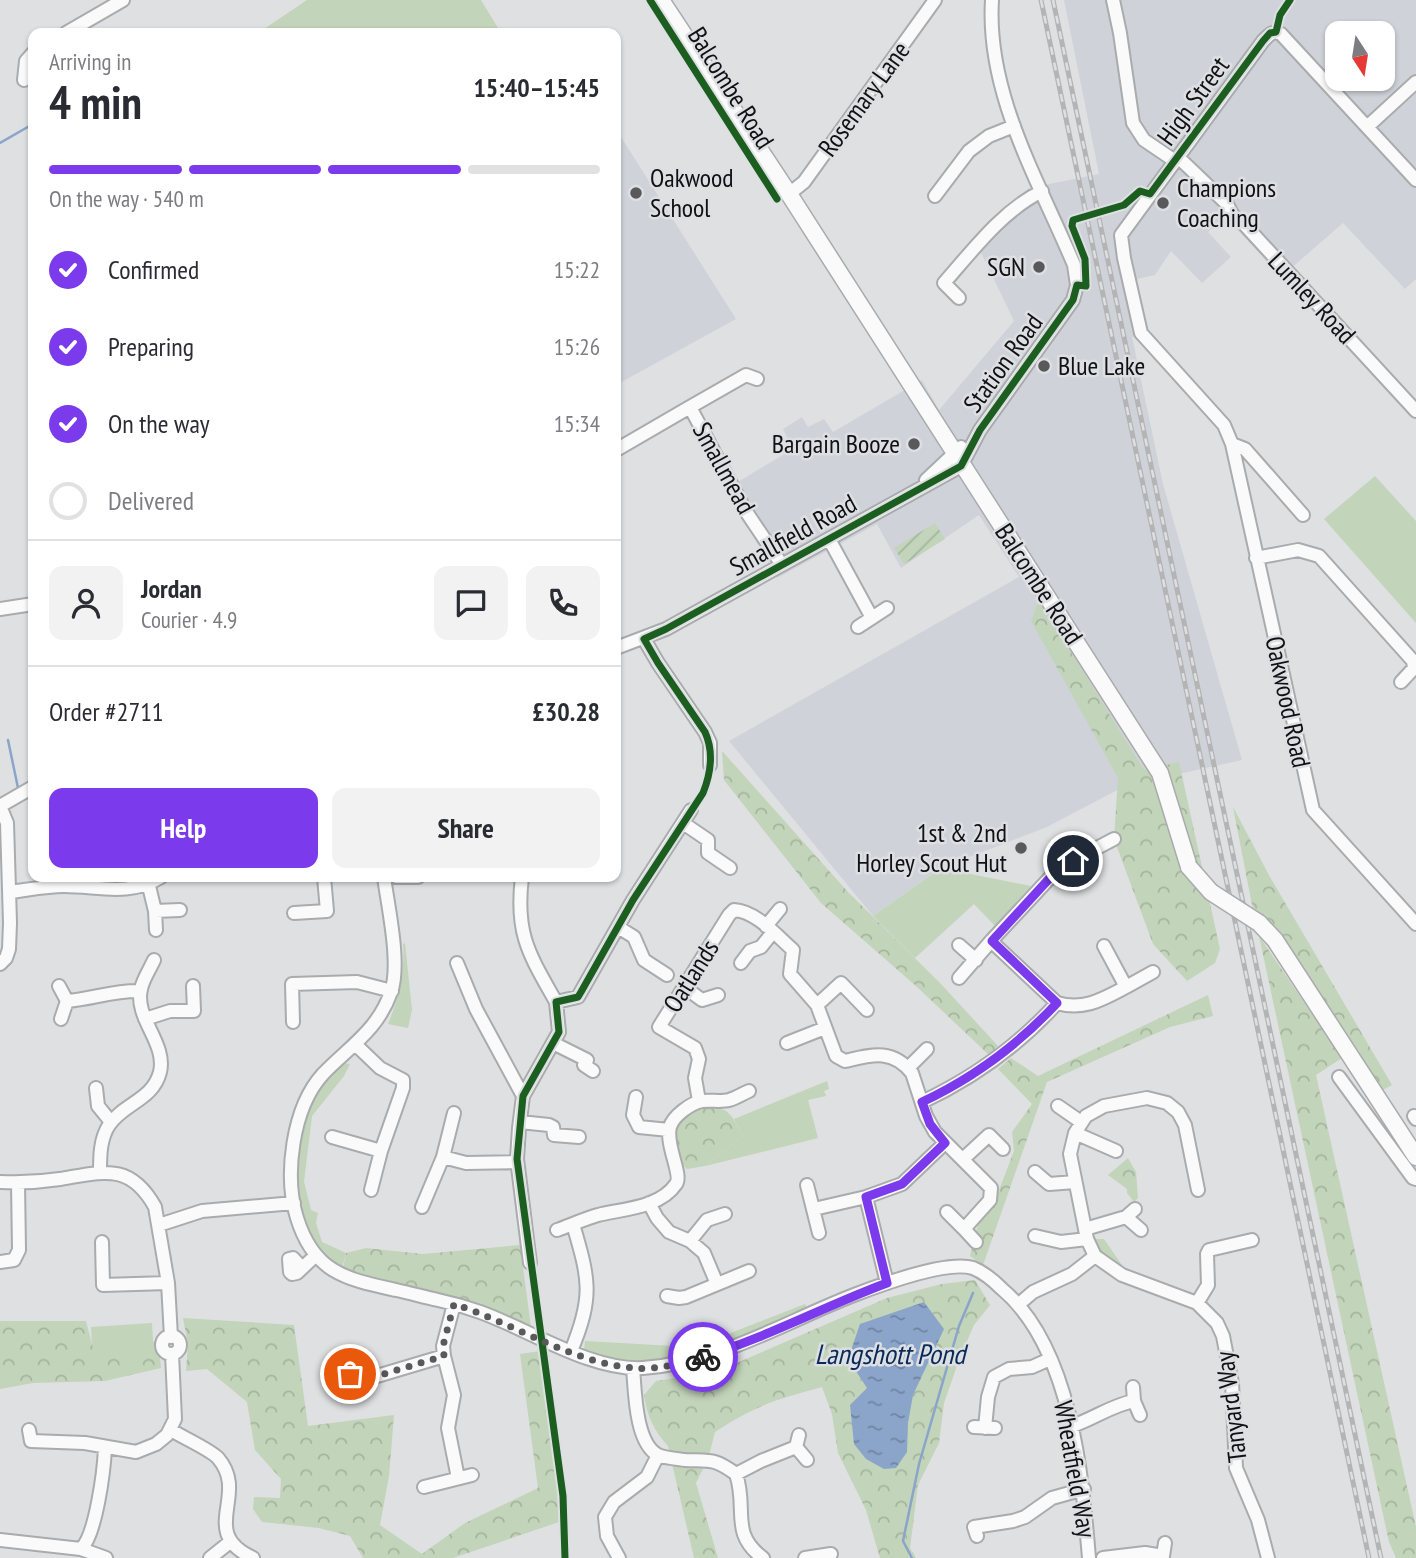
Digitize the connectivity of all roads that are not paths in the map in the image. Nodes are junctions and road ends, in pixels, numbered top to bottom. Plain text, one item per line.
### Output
1 (123, 0) edge
2 (661, 0) edge
3 (935, 0) edge
4 (992, 0) edge
5 (1113, 0) edge
6 (75, 28) edge
7 (28, 59) edge
8 (24, 80) dead end
9 (1416, 82) edge
10 (1014, 126) junction
11 (1367, 127) junction
12 (1177, 159) junction
13 (1416, 180) edge
14 (1042, 191) junction
15 (789, 194) junction
16 (935, 196) dead end
17 (960, 298) dead end
18 (752, 377) dead end
19 (691, 407) junction
20 (1416, 411) edge
21 (1232, 444) junction
22 (621, 447) edge
23 (958, 460) junction
24 (1303, 515) dead end
25 (829, 539) junction
26 (1256, 558) junction
27 (782, 565) junction
28 (28, 605) edge
29 (887, 608) dead end
30 (0, 609) edge
31 (872, 618) junction
32 (858, 627) dead end
33 (644, 639) junction
34 (621, 646) edge
35 (1402, 682) dead end
36 (710, 765) dead end
37 (28, 790) edge
38 (0, 806) edge
39 (691, 810) dead end
40 (683, 823) junction
41 (1114, 839) dead end
42 (730, 868) dead end
43 (57, 882) edge
44 (68, 882) edge
45 (146, 882) edge
46 (154, 882) edge
47 (324, 882) edge
48 (385, 882) edge
49 (522, 882) edge
50 (10, 892) junction
51 (780, 909) dead end
52 (180, 910) dead end
53 (155, 911) junction
54 (294, 913) dead end
55 (1416, 924) edge
56 (618, 927) junction
57 (770, 929) junction
58 (156, 930) dead end
59 (992, 941) junction
60 (959, 944) dead end
61 (1104, 946) dead end
62 (154, 960) dead end
63 (976, 960) junction
64 (457, 963) dead end
65 (741, 963) dead end
66 (0, 964) edge
67 (1153, 972) dead end
68 (667, 975) dead end
69 (959, 978) dead end
70 (59, 986) dead end
71 (193, 986) dead end
72 (684, 987) junction
73 (1126, 987) junction
74 (140, 991) junction
75 (392, 991) junction
76 (718, 995) dead end
77 (67, 1001) junction
78 (556, 1002) junction
79 (1057, 1003) junction
80 (817, 1005) junction
81 (867, 1010) dead end
82 (61, 1019) dead end
83 (145, 1019) junction
84 (293, 1022) dead end
85 (825, 1028) junction
86 (787, 1042) dead end
87 (553, 1043) junction
88 (356, 1045) junction
89 (927, 1049) dead end
90 (908, 1068) junction
91 (593, 1071) dead end
92 (1339, 1077) dead end
93 (96, 1088) dead end
94 (749, 1091) dead end
95 (523, 1096) junction
96 (636, 1097) dead end
97 (699, 1101) junction
98 (922, 1102) junction
99 (1058, 1106) dead end
100 (454, 1113) dead end
101 (111, 1122) junction
102 (520, 1122) junction
103 (1078, 1127) junction
104 (669, 1130) junction
105 (579, 1137) dead end
106 (332, 1138) dead end
107 (945, 1143) junction
108 (1003, 1149) dead end
109 (380, 1150) junction
110 (1116, 1151) dead end
111 (443, 1157) junction
112 (1416, 1157) edge
113 (963, 1159) junction
114 (517, 1161) junction
115 (100, 1172) junction
116 (1035, 1172) dead end
117 (1416, 1179) edge
118 (0, 1182) edge
119 (18, 1182) junction
120 (1074, 1182) junction
121 (807, 1185) dead end
122 (371, 1190) dead end
123 (1198, 1190) dead end
124 (866, 1197) junction
125 (294, 1203) junction
126 (649, 1203) junction
127 (422, 1207) dead end
128 (814, 1209) junction
129 (947, 1212) dead end
130 (725, 1214) dead end
131 (573, 1224) junction
132 (159, 1225) junction
133 (964, 1229) junction
134 (557, 1230) dead end
135 (1141, 1230) dead end
136 (819, 1233) dead end
137 (1086, 1234) junction
138 (1035, 1236) dead end
139 (1252, 1240) dead end
140 (690, 1241) junction
141 (102, 1242) dead end
142 (976, 1242) dead end
143 (316, 1255) junction
144 (1095, 1256) junction
145 (0, 1262) edge
146 (530, 1263) dead end
147 (302, 1268) dead end
148 (749, 1271) dead end
149 (168, 1283) junction
150 (887, 1283) junction
151 (717, 1284) junction
152 (667, 1296) dead end
153 (1197, 1303) junction
154 (454, 1304) junction
155 (1018, 1304) junction
156 (570, 1351) junction
157 (444, 1356) junction
158 (1050, 1359) junction
159 (633, 1368) junction
160 (359, 1394) dead end
161 (1140, 1415) dead end
162 (1072, 1426) junction
163 (985, 1428) dead end
164 (171, 1430) junction
165 (31, 1442) dead end
166 (105, 1448) junction
167 (658, 1455) junction
168 (807, 1460) dead end
169 (472, 1475) dead end
170 (736, 1475) junction
171 (458, 1478) junction
172 (424, 1487) dead end
173 (1084, 1489) junction
174 (974, 1528) dead end
175 (0, 1540) edge
176 (230, 1542) junction
177 (1165, 1543) dead end
178 (84, 1546) junction
179 (831, 1554) dead end
180 (106, 1558) edge
181 (210, 1558) edge
182 (253, 1558) edge
183 (619, 1558) edge
184 (763, 1558) edge
185 (805, 1558) edge
186 (1089, 1558) edge
187 (1103, 1558) edge
188 (1268, 1558) edge

1 - 6 street
2 - 15 main road, Balcombe Road
3 - 15 street, Rosemary Lane
4 - 10 street
5 - 12 street, Lumley Road
7 - 8 street
9 - 11 street
10 - 14 street
10 - 16 street
11 - 12 street, High Street
11 - 13 street
12 - 20 street, Lumley Road
12 - 21 street, High Street
14 - 17 street
14 - 23 street, Station Road
15 - 23 main road, Balcombe Road
18 - 19 street, Smallmead
19 - 22 street, Smallmead
19 - 27 street, Smallmead
21 - 24 street
21 - 26 street, Oakwood Road
23 - 25 street, Smallfield Road
23 - 112 main road, Balcombe Road, bridge
25 - 27 street, Smallfield Road
25 - 31 street
26 - 35 street
26 - 55 street, Oakwood Road
27 - 33 street, Smallfield Road
28 - 30 street
29 - 31 street
31 - 32 street
33 - 34 street, Smallfield Road
33 - 36 street
37 - 38 street
38 - 50 street
39 - 40 street
40 - 42 street
40 - 56 street
41 - 59 street
43 - 50 street
44 - 45 street
46 - 53 street
47 - 54 street
48 - 75 street, Wheatfield Way
49 - 78 street
50 - 66 street
51 - 57 street
52 - 53 street
53 - 58 street
56 - 68 street
56 - 78 street
57 - 65 street
57 - 72 street, Oatlands
57 - 80 street
59 - 63 street
59 - 79 street
60 - 63 street
61 - 73 street
62 - 74 street
63 - 69 street
64 - 95 street
67 - 73 street
70 - 77 street
71 - 83 street
72 - 76 street
72 - 97 street, Oatlands
73 - 79 street
74 - 77 street
74 - 83 street
75 - 84 street
75 - 88 street, Wheatfield Way
77 - 82 street
78 - 87 street
79 - 98 street
80 - 81 street
80 - 85 street
83 - 101 street
85 - 86 street
85 - 90 street
87 - 91 street
87 - 95 street
88 - 109 street
88 - 125 street, Wheatfield Way
89 - 90 street
90 - 98 street
92 - 117 street
93 - 101 street
94 - 97 street
95 - 102 street
96 - 104 street
97 - 104 street
98 - 107 street
99 - 103 street
100 - 111 street
101 - 115 street
102 - 105 street
102 - 114 street
103 - 110 street
103 - 120 street
103 - 123 street
104 - 126 street
106 - 109 street
107 - 113 street
107 - 124 street
108 - 113 street
109 - 122 street
111 - 114 street
111 - 127 street
113 - 133 street
114 - 146 street
115 - 119 street
115 - 132 street
116 - 120 street
118 - 119 street
119 - 145 street
120 - 137 street
121 - 128 street
124 - 128 street
124 - 150 street
125 - 132 street
125 - 143 street, Wheatfield Way
126 - 131 street
126 - 140 street
128 - 136 street
129 - 133 street
130 - 140 street
131 - 134 street
131 - 156 street
132 - 149 street
133 - 142 street
135 - 137 street
137 - 138 street
137 - 144 street
139 - 153 street
140 - 151 street
141 - 149 street
143 - 147 street
143 - 154 street, Wheatfield Way
144 - 153 street, Tanyard Way
144 - 155 street
148 - 151 street
149 - 164 street
150 - 155 street, Wheatfield Way
150 - 159 street, Wheatfield Way
151 - 152 street
153 - 188 street, Tanyard Way
154 - 156 street, Wheatfield Way
154 - 157 street
155 - 158 street, Wheatfield Way
156 - 159 street, Wheatfield Way
157 - 160 street
157 - 171 street
158 - 162 street, Wheatfield Way
158 - 163 street
159 - 167 street
161 - 162 street
162 - 173 street, Wheatfield Way
164 - 166 street
164 - 176 street
165 - 166 street
166 - 178 street
167 - 170 street
167 - 183 street
168 - 170 street
169 - 171 street
170 - 184 street
171 - 172 street
173 - 174 street
173 - 186 street, Wheatfield Way
175 - 178 street
176 - 181 street
176 - 182 street
177 - 187 street
178 - 180 street
179 - 185 street

